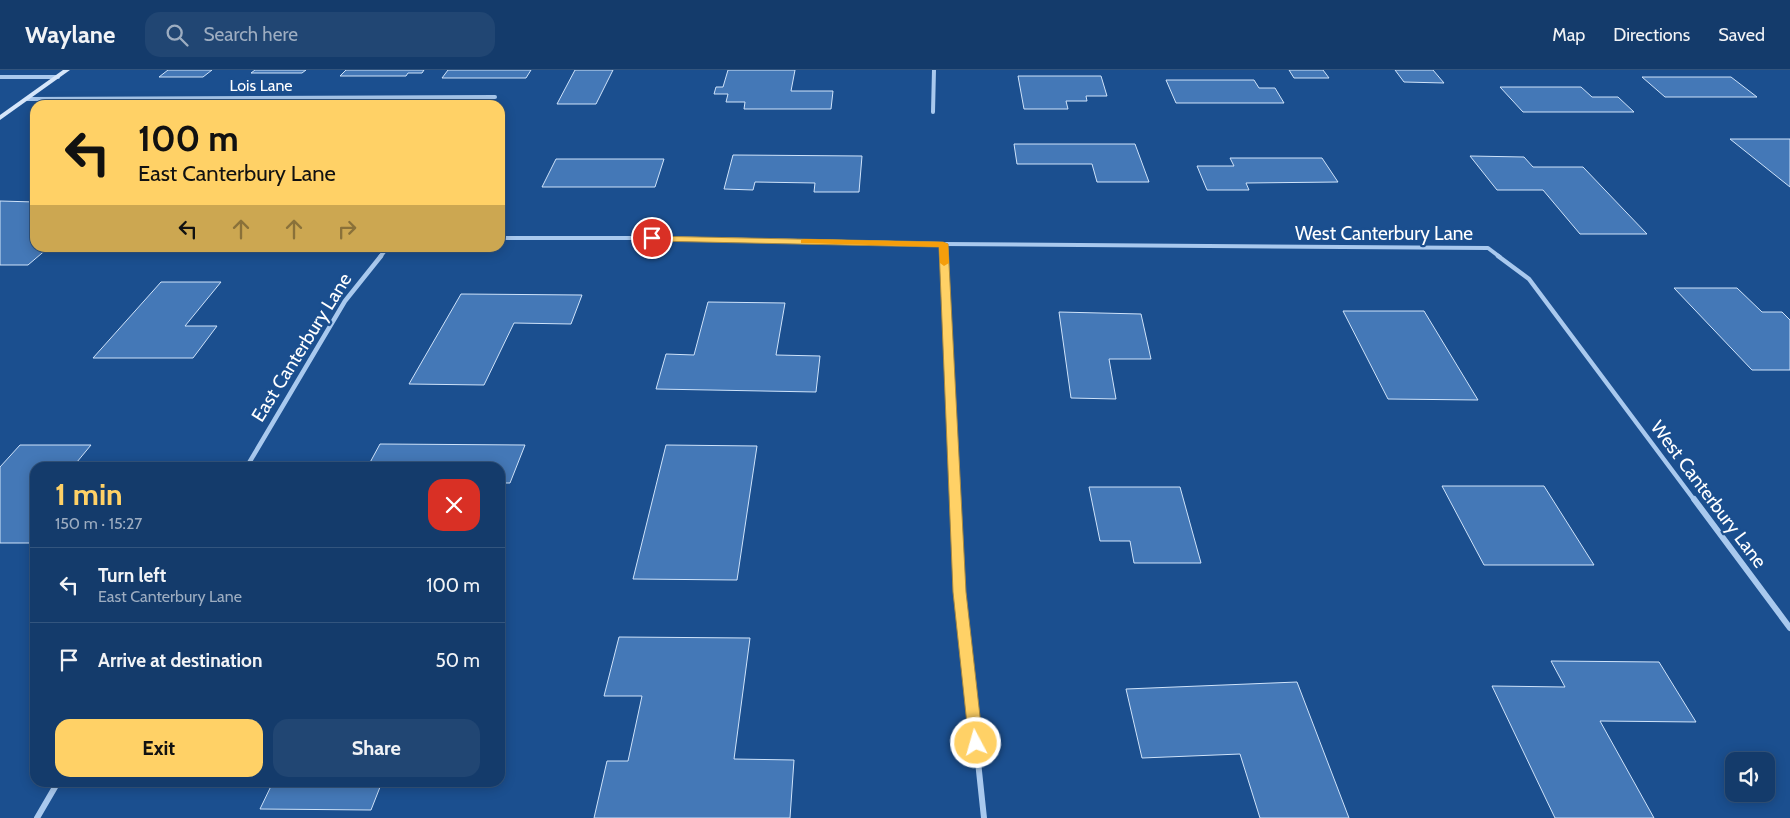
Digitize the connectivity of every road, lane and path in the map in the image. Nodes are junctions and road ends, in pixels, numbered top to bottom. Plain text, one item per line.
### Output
1 (67, 70) edge
2 (934, 70) edge
3 (0, 77) edge
4 (58, 77) junction
5 (495, 97) dead end
6 (27, 99) junction
7 (932, 112) dead end
8 (0, 118) edge
9 (505, 238) edge
10 (943, 244) junction
11 (384, 252) edge
12 (250, 462) edge
13 (1790, 628) edge
14 (55, 787) edge
15 (37, 818) edge
16 (984, 818) edge

1 - 4 street
2 - 7 street
3 - 4 street
4 - 6 street
5 - 6 street, Lois Lane
6 - 8 street
9 - 10 street
10 - 13 street, West Canterbury Lane
10 - 16 street
11 - 12 street, East Canterbury Lane
14 - 15 street

